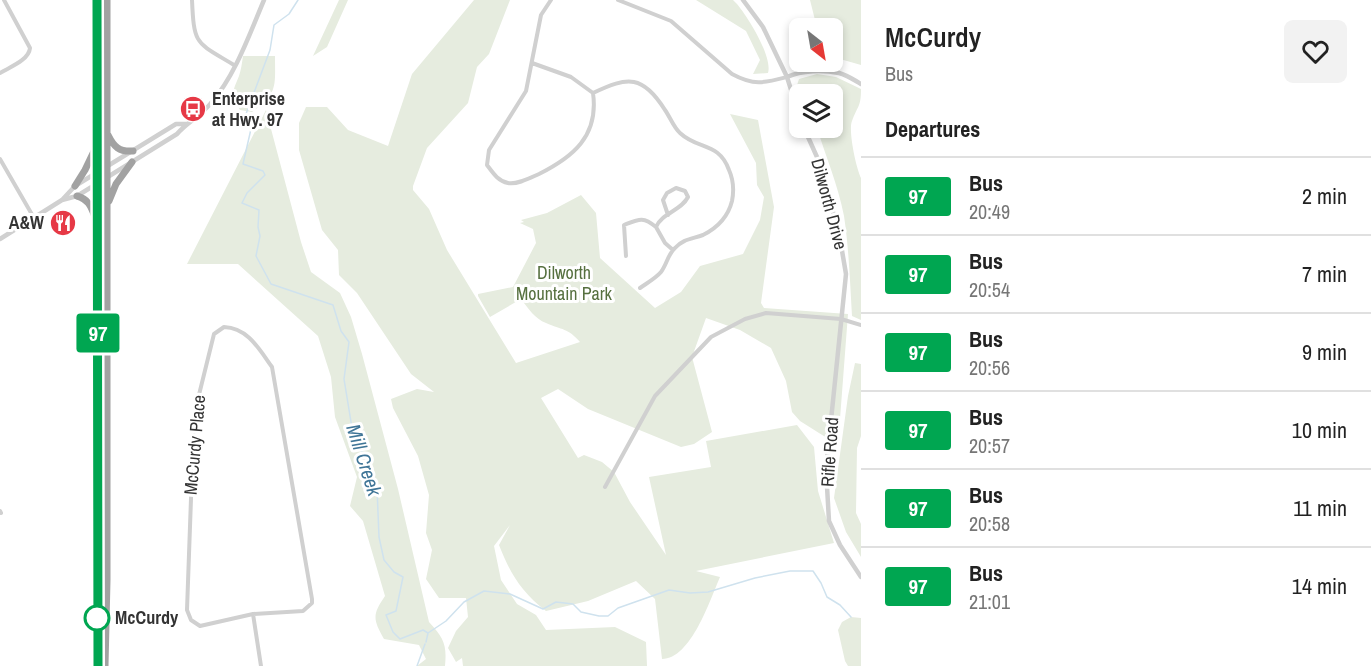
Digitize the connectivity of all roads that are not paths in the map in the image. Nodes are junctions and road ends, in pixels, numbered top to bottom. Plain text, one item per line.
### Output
1 (4, 0) edge
2 (97, 0) edge
3 (107, 0) edge
4 (192, 0) edge
5 (264, 0) edge
6 (551, 0) edge
7 (618, 0) edge
8 (743, 0) edge
9 (532, 63) junction
10 (234, 65) junction
11 (0, 73) edge
12 (787, 76) junction
13 (789, 84) edge
14 (861, 84) edge
15 (593, 93) junction
16 (186, 124) junction
17 (107, 134) junction
18 (809, 138) edge
19 (98, 142) junction
20 (133, 151) junction
21 (0, 159) edge
22 (132, 162) junction
23 (107, 167) junction
24 (98, 172) junction
25 (107, 177) junction
26 (98, 183) junction
27 (75, 186) junction
28 (76, 196) junction
29 (62, 200) junction
30 (107, 207) junction
31 (668, 214) junction
32 (34, 218) junction
33 (97, 224) junction
34 (656, 227) junction
35 (0, 239) edge
36 (673, 250) junction
37 (626, 256) dead end
38 (640, 288) dead end
39 (842, 319) junction
40 (861, 325) edge
41 (605, 487) dead end
42 (861, 577) edge
43 (253, 614) junction
44 (98, 666) edge
45 (105, 666) edge
46 (261, 666) edge

1 - 11 street
2 - 19 highway
3 - 17 highway
4 - 10 street
5 - 10 street
6 - 9 street
7 - 12 street
8 - 12 street
9 - 15 street
9 - 15 street
10 - 16 street
12 - 13 street
12 - 14 street
15 - 36 street
16 - 20 street
16 - 22 street
17 - 20 highway
17 - 23 highway
18 - 39 street, Dilworth Drive
19 - 24 highway
19 - 27 highway
20 - 23 street
21 - 32 street
22 - 25 street
22 - 30 highway
23 - 24 street
23 - 25 highway
24 - 26 highway
24 - 27 street
25 - 26 street
25 - 30 highway
26 - 28 street
26 - 33 highway
27 - 29 street
28 - 29 street
28 - 33 highway
29 - 32 street
30 - 45 highway
31 - 31 street
31 - 34 street
32 - 35 street
33 - 44 highway
34 - 36 street
34 - 37 street
36 - 38 street
39 - 40 street
39 - 41 street
39 - 42 street, Rifle Road
43 - 43 street, McCurdy Place
43 - 46 street

